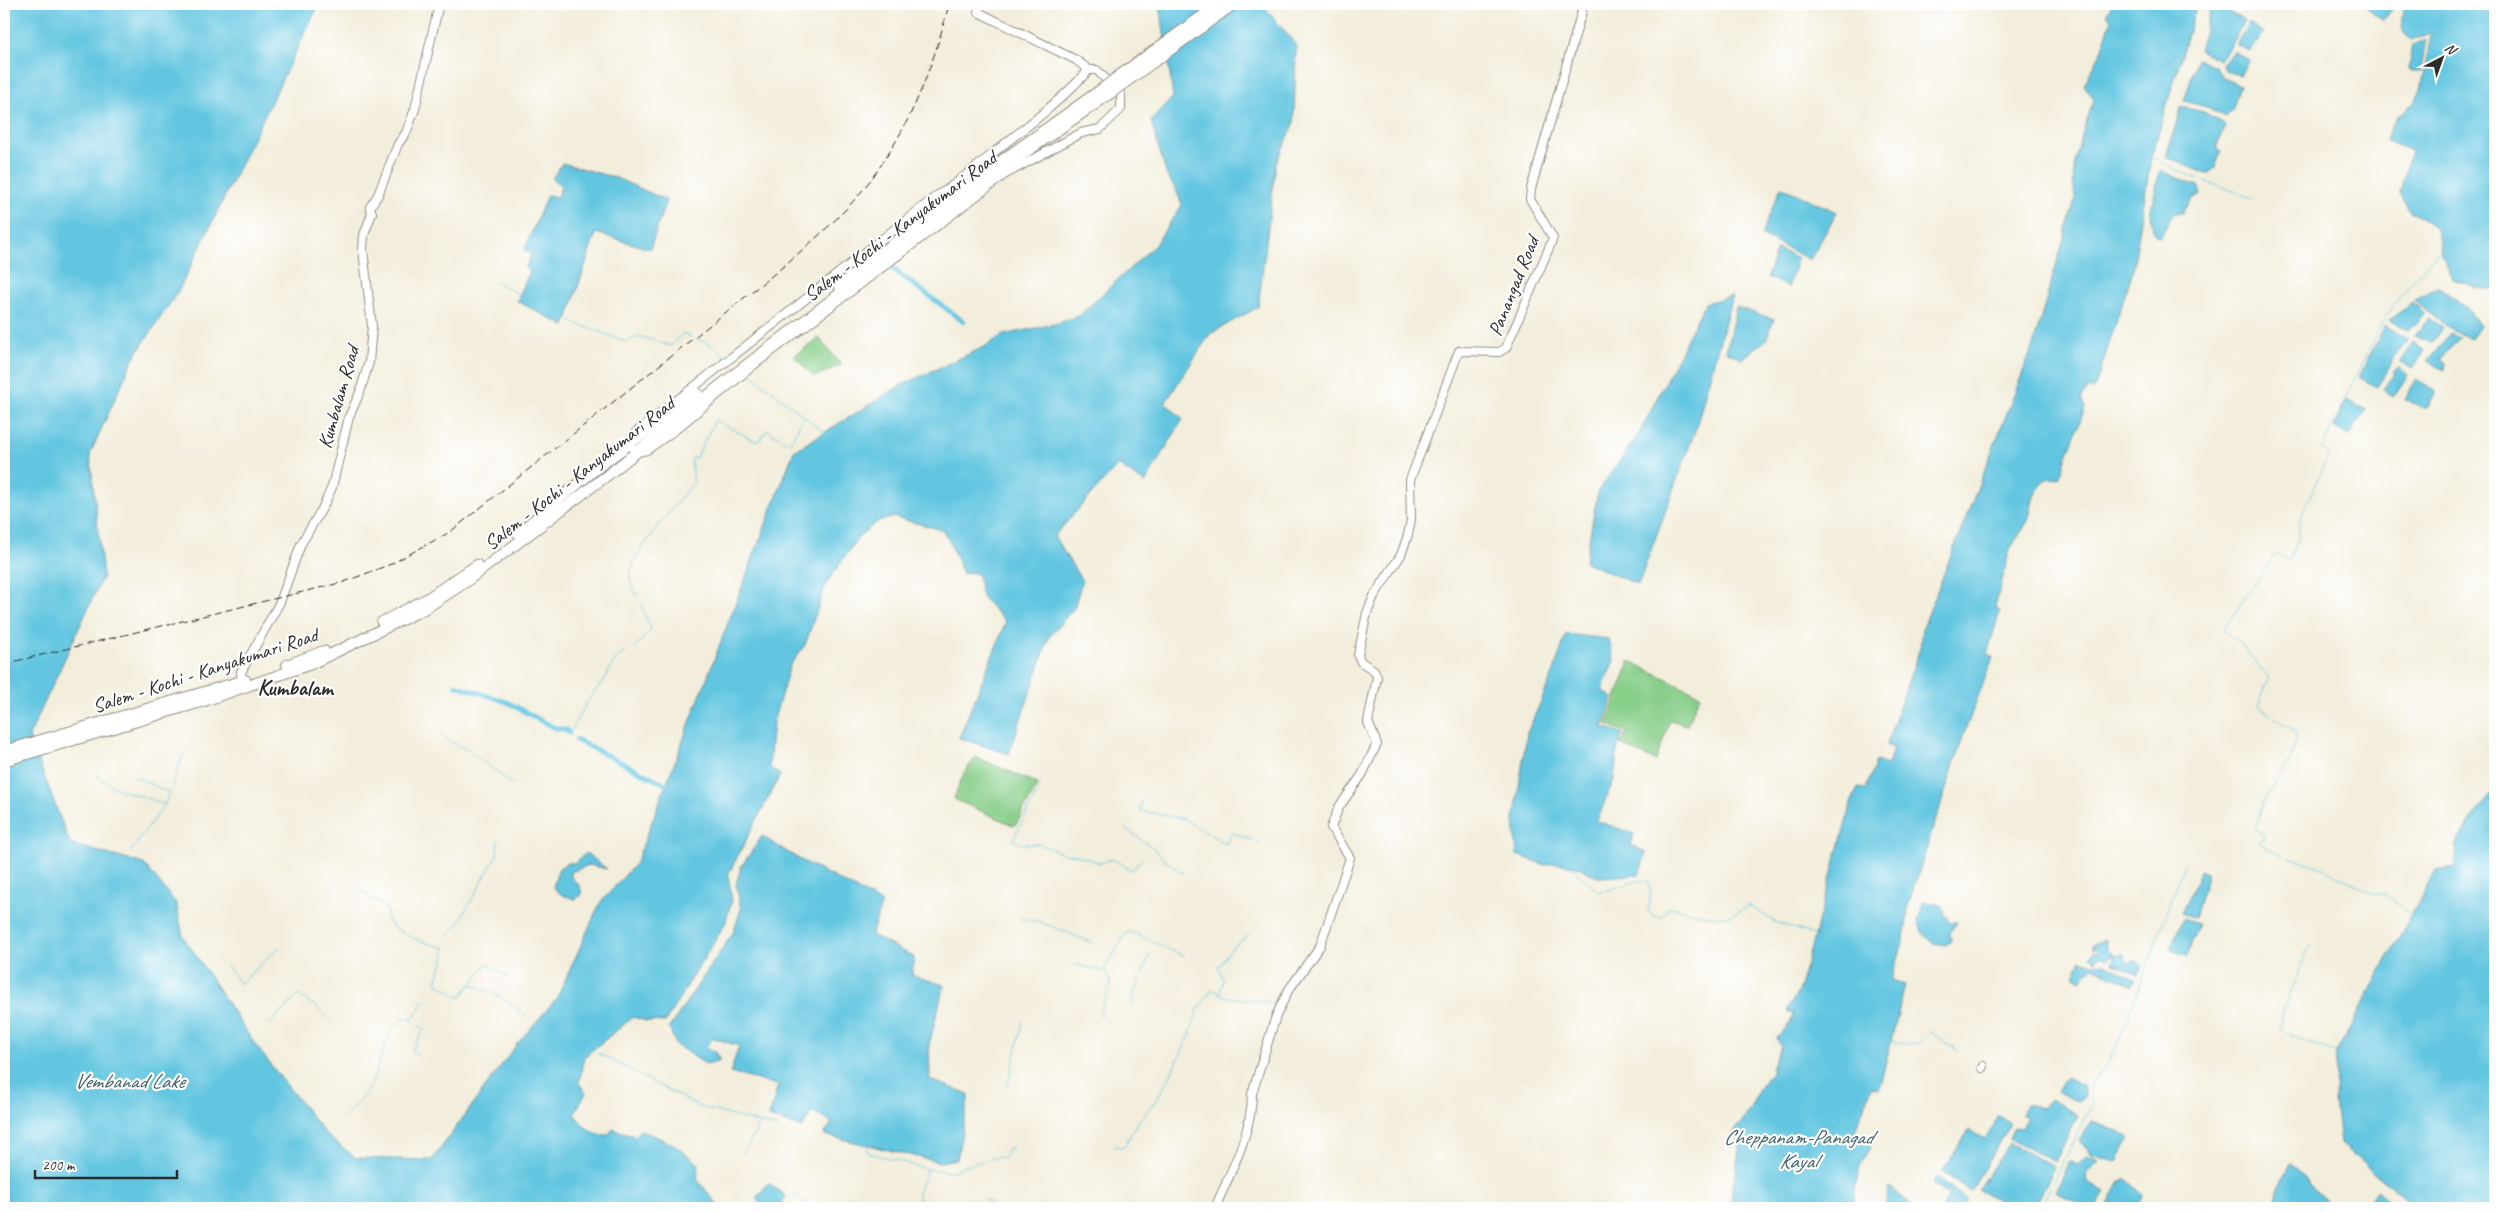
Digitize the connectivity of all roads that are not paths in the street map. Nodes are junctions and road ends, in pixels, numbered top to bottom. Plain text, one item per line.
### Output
1 (439, 4) edge
2 (980, 4) edge
3 (1219, 4) edge
4 (1234, 4) edge
5 (1584, 4) edge
6 (1145, 64) junction
7 (1088, 70) junction
8 (1111, 88) junction
9 (921, 216) junction
10 (634, 448) junction
11 (241, 676) junction
12 (115, 724) junction
13 (4, 750) edge
14 (4, 761) edge
15 (1215, 1208) edge

1 - 11 main road, Kumbalam Road
2 - 7 main road
3 - 6 highway
4 - 6 highway
5 - 15 main road, Panangad Road
6 - 8 highway, bridge
7 - 8 main road
7 - 9 main road
8 - 9 highway, Salem - Kochi - Kanyakumari Road
8 - 10 highway, Salem - Kochi - Kanyakumari Road
8 - 10 main road
9 - 10 highway, Salem - Kochi - Kanyakumari Road
10 - 11 highway, Salem - Kochi - Kanyakumari Road
10 - 12 highway, Salem - Kochi - Kanyakumari Road
11 - 12 highway, Salem - Kochi - Kanyakumari Road
12 - 13 highway, Salem - Kochi - Kanyakumari Road
12 - 14 highway, Salem - Kochi - Kanyakumari Road

